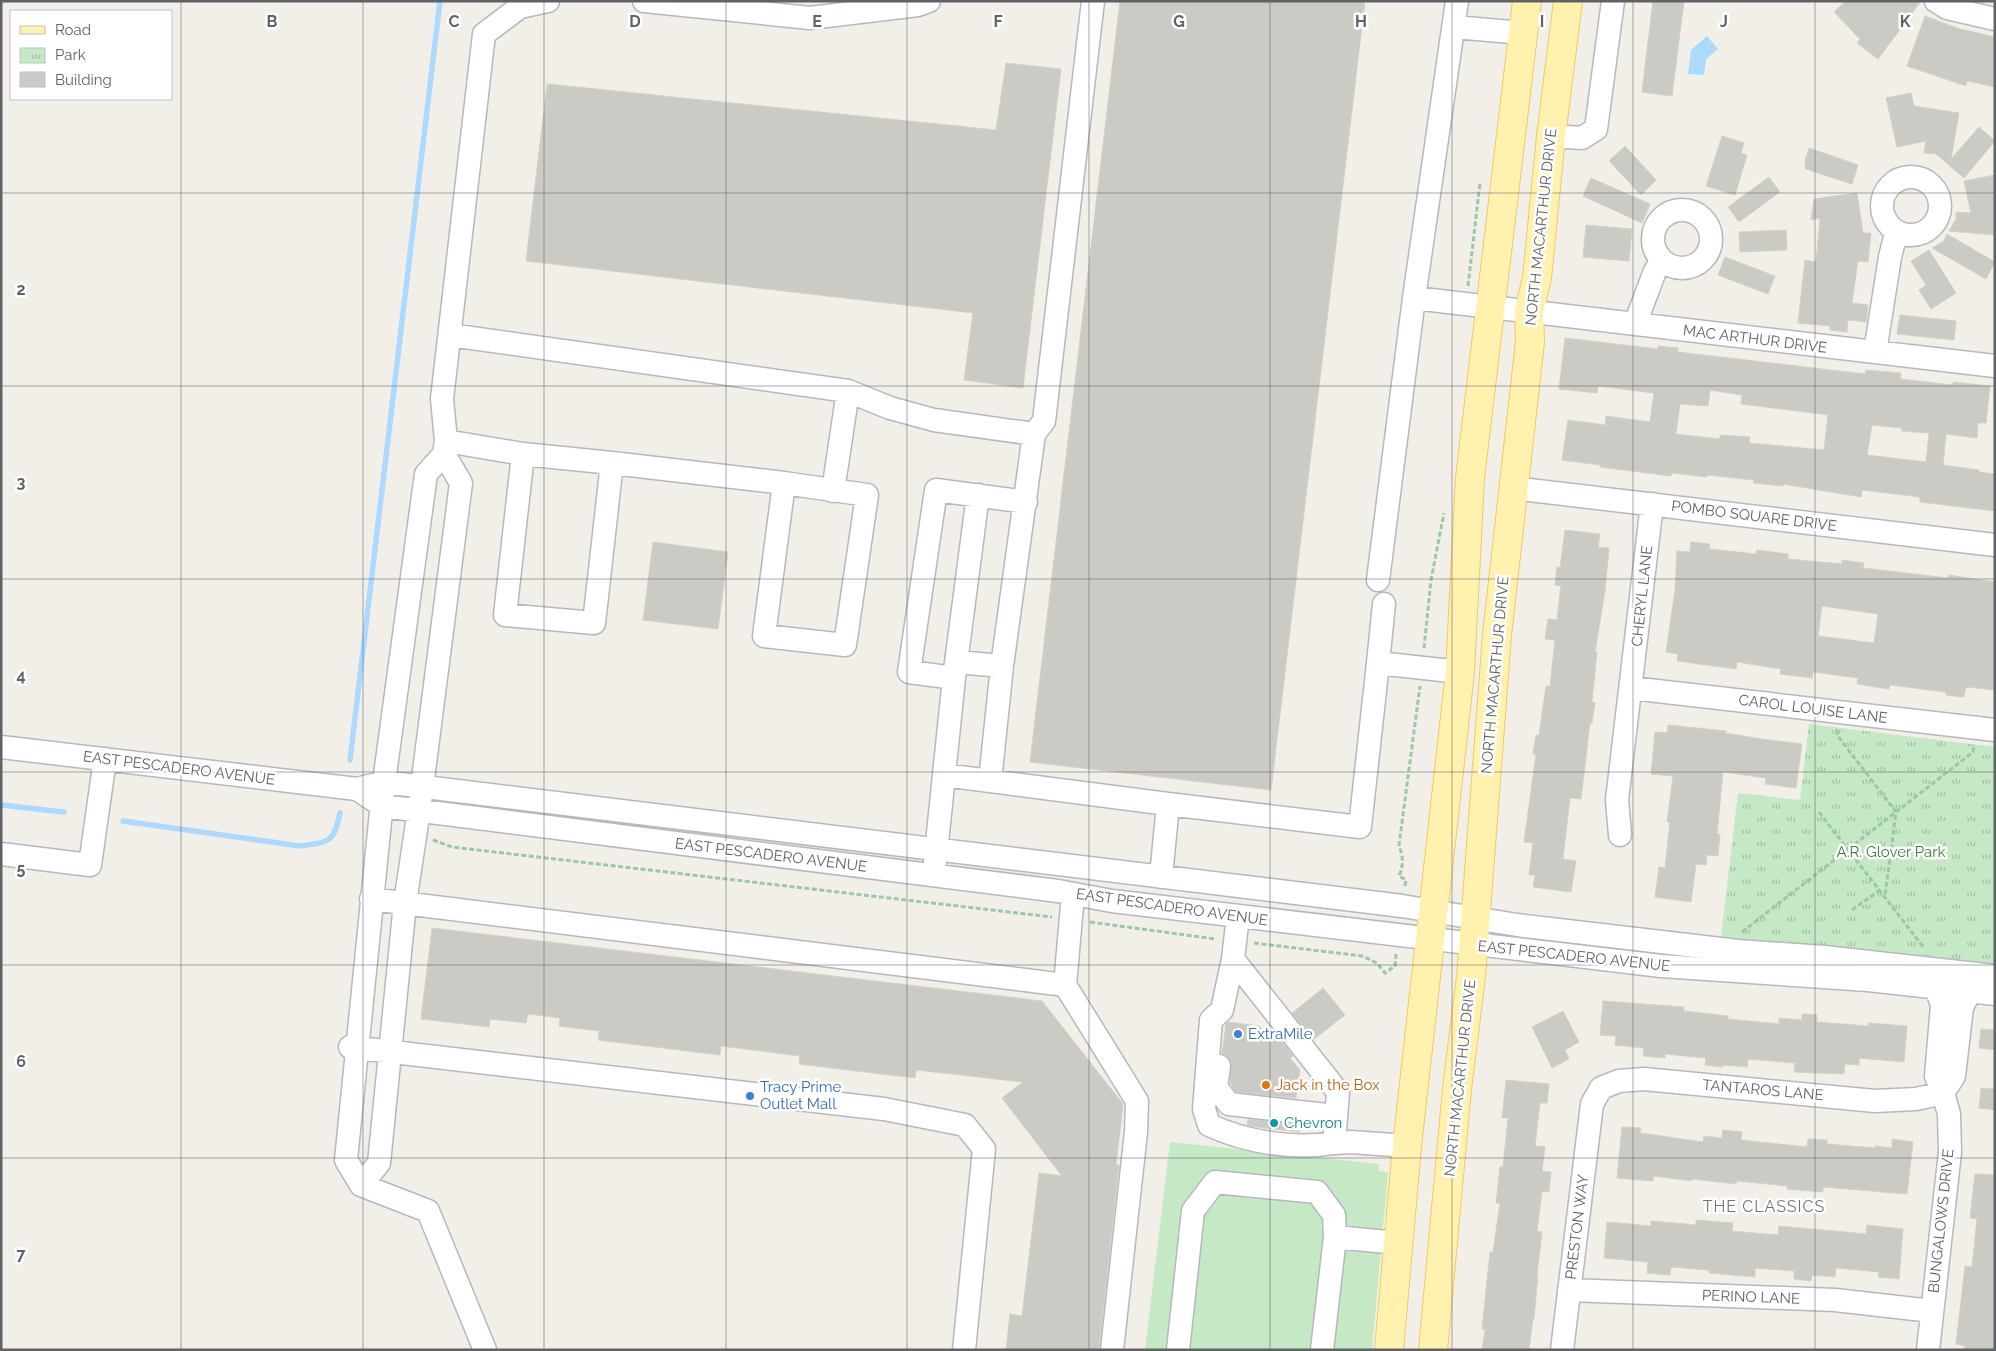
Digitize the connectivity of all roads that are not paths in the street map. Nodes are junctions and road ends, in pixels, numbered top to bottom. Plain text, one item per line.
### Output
1 (548, 1) edge
2 (644, 1) edge
3 (928, 1) edge
4 (1093, 1) edge
5 (1457, 1) edge
6 (1527, 1) edge
7 (1568, 1) edge
8 (1613, 1) edge
9 (1936, 1) edge
10 (1995, 19) edge
11 (1454, 27) junction
12 (1523, 33) junction
13 (1551, 136) junction
14 (1896, 233) dead end
15 (1662, 261) dead end
16 (1414, 298) junction
17 (1491, 306) junction
18 (1529, 311) junction
19 (1636, 324) junction
20 (450, 335) junction
21 (1875, 352) junction
22 (1995, 366) edge
23 (848, 391) junction
24 (1034, 434) junction
25 (445, 447) junction
26 (523, 454) junction
27 (612, 463) junction
28 (784, 483) junction
29 (1512, 488) junction
30 (833, 491) junction
31 (978, 496) junction
32 (1026, 502) junction
33 (1652, 504) junction
34 (417, 544) junction
35 (1995, 545) edge
36 (452, 548) junction
37 (1378, 580) dead end
38 (1384, 604) dead end
39 (1378, 663) junction
40 (1002, 666) junction
41 (955, 670) junction
42 (1460, 672) junction
43 (1632, 688) junction
44 (1985, 729) edge
45 (1, 747) edge
46 (104, 759) junction
47 (944, 775) junction
48 (990, 781) junction
49 (384, 782) junction
50 (422, 786) junction
51 (357, 789) junction
52 (1168, 804) junction
53 (382, 806) junction
54 (419, 810) junction
55 (1620, 835) dead end
56 (937, 849) junction
57 (1, 854) edge
58 (934, 875) junction
59 (1161, 877) junction
60 (1073, 894) junction
61 (371, 899) junction
62 (405, 903) junction
63 (1434, 911) junction
64 (1238, 916) junction
65 (1475, 918) junction
66 (1430, 940) junction
67 (1473, 945) junction
68 (1234, 950) junction
69 (1995, 976) edge
70 (1935, 978) junction
71 (1065, 985) junction
72 (1970, 992) junction
73 (1995, 994) edge
74 (1222, 1010) junction
75 (353, 1048) junction
76 (390, 1053) junction
77 (1944, 1093) junction
78 (1592, 1104) joint
79 (1334, 1129) junction
80 (1407, 1146) junction
81 (361, 1185) junction
82 (1335, 1237) junction
83 (1398, 1243) junction
84 (1569, 1290) junction
85 (1932, 1310) junction
86 (485, 1350) edge
87 (964, 1350) edge
88 (1112, 1350) edge
89 (1178, 1350) edge
90 (1322, 1350) edge
91 (1389, 1350) edge
92 (1433, 1350) edge
93 (1562, 1350) edge
94 (1928, 1350) edge

1 - 20 street
2 - 3 street
4 - 24 street
5 - 11 street
6 - 12 main road
7 - 13 main road, NORTH MACARTHUR DRIVE
8 - 13 street
9 - 10 street
11 - 12 street
11 - 16 street
12 - 17 main road
13 - 18 main road, NORTH MACARTHUR DRIVE
14 - 21 street
15 - 19 street
16 - 17 street, MAC ARTHUR DRIVE
16 - 37 street
17 - 18 street, MAC ARTHUR DRIVE
17 - 42 main road
18 - 19 street, MAC ARTHUR DRIVE
18 - 29 main road, NORTH MACARTHUR DRIVE
19 - 21 street, MAC ARTHUR DRIVE
20 - 23 street
20 - 25 street
21 - 22 street, MAC ARTHUR DRIVE
23 - 24 street
23 - 30 street
24 - 32 street
25 - 26 street
25 - 34 street
25 - 36 street
26 - 27 street
26 - 27 street
27 - 28 street
28 - 30 street
28 - 30 street
29 - 33 street, POMBO SQUARE DRIVE
29 - 65 main road, NORTH MACARTHUR DRIVE
31 - 32 street
31 - 41 street
31 - 41 street
32 - 40 street
33 - 35 street, POMBO SQUARE DRIVE
33 - 43 street, CHERYL LANE
34 - 36 street
34 - 49 street
36 - 50 street
38 - 39 street
39 - 42 street
39 - 52 street
40 - 41 street
40 - 48 street
41 - 47 street
42 - 63 main road
43 - 44 street, CAROL LOUISE LANE
43 - 55 street, CHERYL LANE
45 - 46 street, EAST PESCADERO AVENUE
46 - 51 street, EAST PESCADERO AVENUE
46 - 57 street
47 - 48 street
47 - 56 street
48 - 52 street
49 - 50 street, EAST PESCADERO AVENUE
49 - 51 street, EAST PESCADERO AVENUE
49 - 53 street
50 - 54 street
50 - 56 street, EAST PESCADERO AVENUE
51 - 53 street, EAST PESCADERO AVENUE
52 - 59 street
53 - 54 street, EAST PESCADERO AVENUE
53 - 61 street
54 - 58 street, EAST PESCADERO AVENUE
54 - 62 street
56 - 58 street
56 - 59 street, EAST PESCADERO AVENUE
58 - 60 street, EAST PESCADERO AVENUE
59 - 63 street, EAST PESCADERO AVENUE
60 - 64 street, EAST PESCADERO AVENUE
60 - 71 street
61 - 62 street
61 - 75 street
62 - 71 street
62 - 76 street
63 - 65 street, EAST PESCADERO AVENUE
63 - 66 main road
64 - 66 street, EAST PESCADERO AVENUE
64 - 68 street
65 - 67 main road, NORTH MACARTHUR DRIVE
65 - 70 street, EAST PESCADERO AVENUE
66 - 67 street, EAST PESCADERO AVENUE
66 - 80 main road
67 - 70 street, EAST PESCADERO AVENUE
67 - 92 main road, NORTH MACARTHUR DRIVE
68 - 74 street
68 - 79 street
69 - 70 street, EAST PESCADERO AVENUE
70 - 72 street, EAST PESCADERO AVENUE
70 - 77 street, BUNGALOWS DRIVE
71 - 88 street
72 - 73 street, EAST PESCADERO AVENUE
72 - 77 street
74 - 79 street
74 - 79 street
75 - 76 street
75 - 81 street
76 - 81 street
76 - 87 street
77 - 78 street, TANTAROS LANE
77 - 85 street, BUNGALOWS DRIVE
78 - 84 street, PRESTON WAY
79 - 80 street
80 - 83 main road
81 - 86 street
82 - 83 street
82 - 89 street
82 - 90 street
83 - 91 main road
84 - 85 street, PERINO LANE
84 - 93 street, PRESTON WAY
85 - 94 street, BUNGALOWS DRIVE

